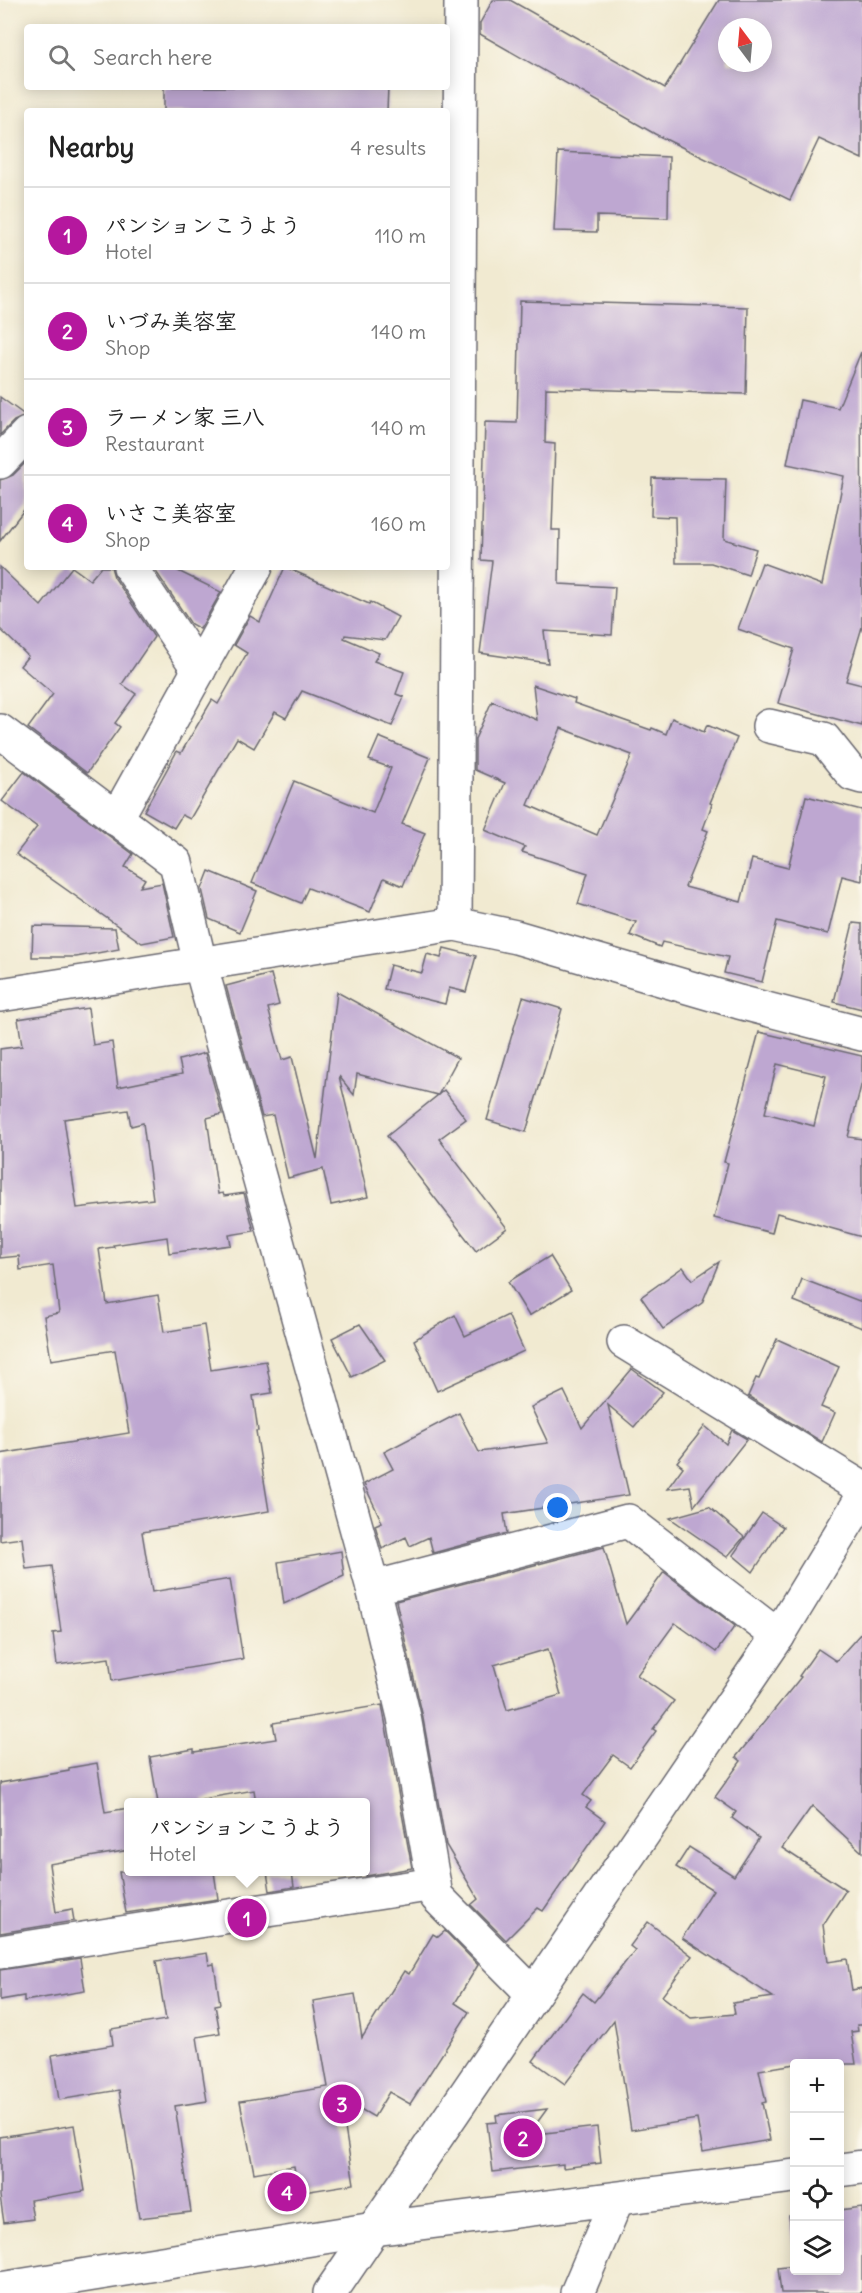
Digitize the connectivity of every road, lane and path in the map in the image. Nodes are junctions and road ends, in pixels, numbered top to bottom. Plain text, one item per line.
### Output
1 (461, 0) edge
2 (453, 354) edge
3 (24, 437) edge
4 (0, 462) edge
5 (132, 570) edge
6 (254, 570) edge
7 (199, 670) junction
8 (769, 726) dead end
9 (0, 731) edge
10 (862, 777) edge
11 (116, 819) junction
12 (455, 924) junction
13 (200, 963) junction
14 (0, 995) edge
15 (862, 1034) edge
16 (624, 1342) dead end
17 (862, 1488) edge
18 (862, 1498) edge
19 (373, 1588) junction
20 (778, 1636) junction
21 (434, 1884) junction
22 (0, 1952) edge
23 (533, 1994) junction
24 (862, 2167) edge
25 (844, 2169) edge
26 (790, 2177) edge
27 (617, 2199) junction
28 (374, 2229) junction
29 (0, 2289) edge
30 (330, 2293) edge
31 (578, 2293) edge

1 - 2 street
2 - 12 street
3 - 4 street
5 - 7 street
6 - 7 street
7 - 11 street
8 - 10 street
9 - 11 street
11 - 13 street
12 - 13 street
12 - 15 street
13 - 14 street
13 - 19 street
16 - 17 street
18 - 20 street
19 - 20 street
19 - 21 street
20 - 23 street
21 - 22 street
21 - 23 street
23 - 28 street
24 - 25 street
26 - 27 street
27 - 28 street
27 - 31 street
28 - 29 street
28 - 30 street

